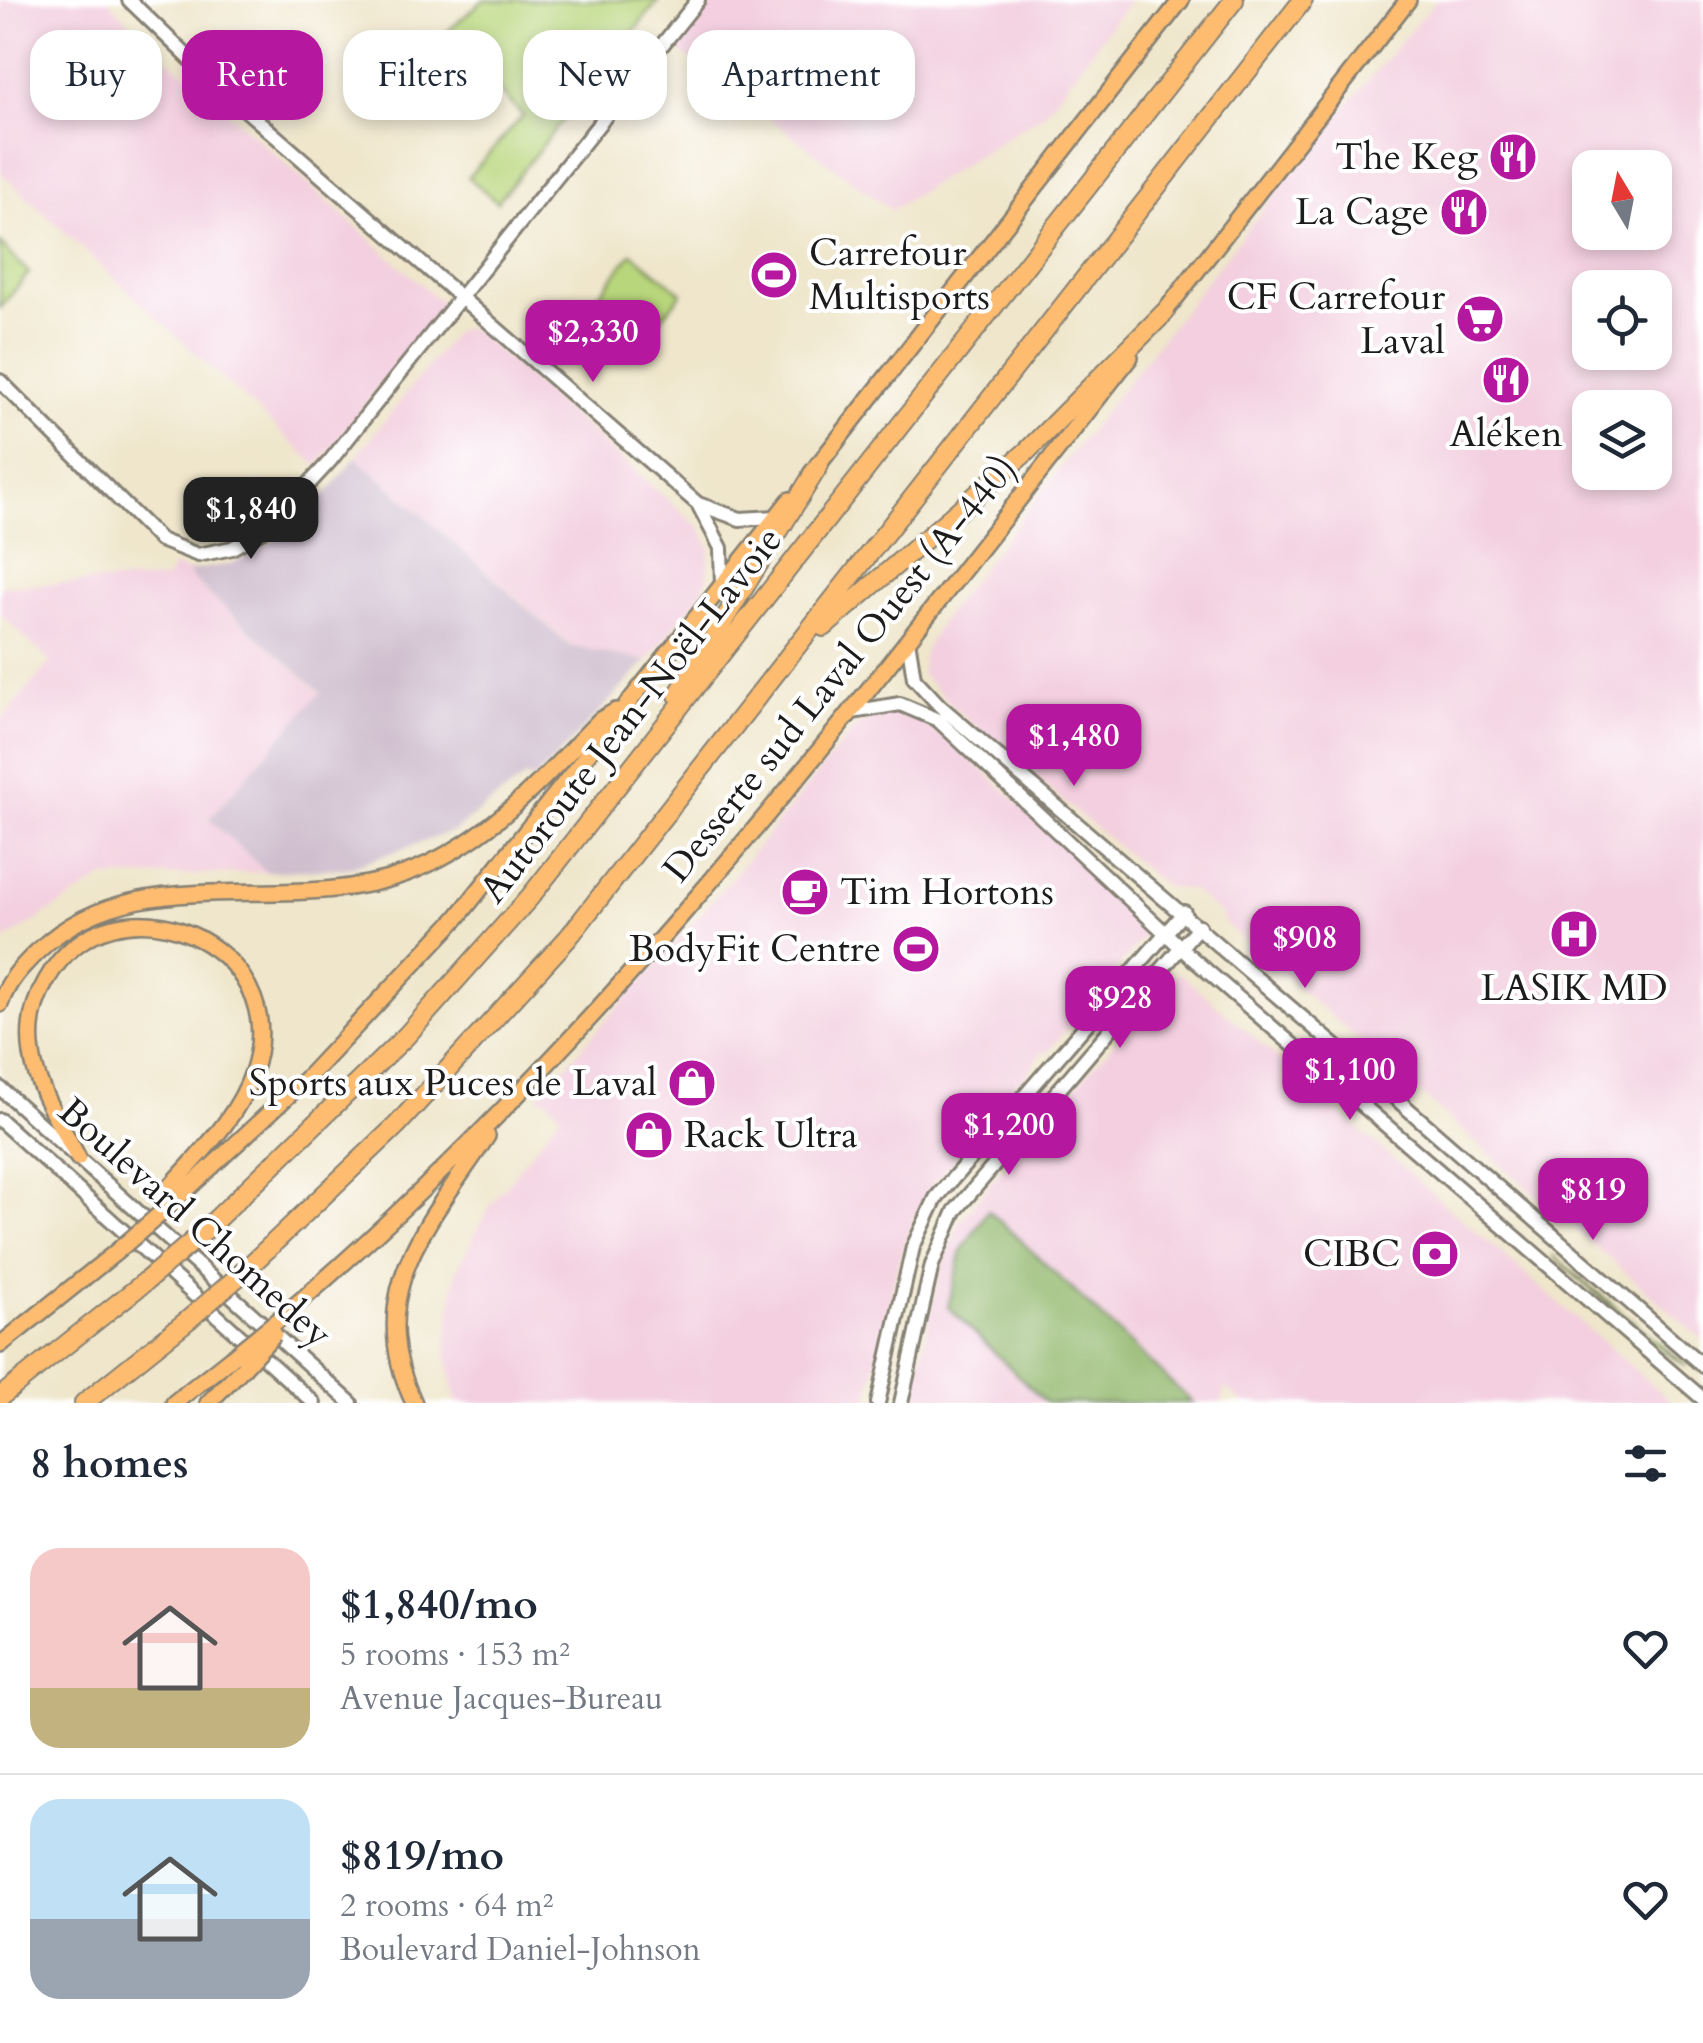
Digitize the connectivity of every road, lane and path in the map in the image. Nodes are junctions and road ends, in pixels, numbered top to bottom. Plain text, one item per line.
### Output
1 (129, 0) edge
2 (698, 0) edge
3 (1180, 0) edge
4 (1234, 0) edge
5 (1303, 0) edge
6 (1408, 0) edge
7 (1422, 0) edge
8 (1374, 45) junction
9 (460, 298) junction
10 (1165, 312) junction
11 (0, 381) edge
12 (819, 465) junction
13 (698, 504) junction
14 (777, 517) junction
15 (722, 586) junction
16 (908, 640) junction
17 (792, 656) junction
18 (620, 709) junction
19 (852, 712) junction
20 (640, 760) junction
21 (1184, 912) junction
22 (1199, 926) junction
23 (1166, 931) junction
24 (1182, 948) junction
25 (3, 987) edge
26 (0, 1004) edge
27 (0, 1088) edge
28 (507, 1107) junction
29 (0, 1120) edge
30 (78, 1158) junction
31 (163, 1204) junction
32 (0, 1344) edge
33 (237, 1363) junction
34 (1703, 1366) edge
35 (0, 1397) edge
36 (1703, 1398) edge
37 (84, 1403) edge
38 (174, 1403) edge
39 (208, 1403) edge
40 (314, 1403) edge
41 (351, 1403) edge
42 (414, 1403) edge
43 (878, 1403) edge
44 (901, 1403) edge

1 - 9 street
2 - 9 street
3 - 12 main road
4 - 20 highway, Autoroute Jean-Noël-Lavoie
5 - 17 highway
6 - 8 main road, Desserte sud Laval Ouest (A-440)
7 - 8 main road
8 - 10 main road, Desserte sud Laval Ouest (A-440)
9 - 11 street
9 - 13 street
10 - 16 main road, Desserte sud Laval Ouest (A-440)
10 - 17 highway
12 - 14 main road
12 - 20 highway
13 - 14 street
13 - 15 street
14 - 15 main road
15 - 18 main road
16 - 19 main road, Desserte sud Laval Ouest (A-440)
16 - 21 street
17 - 37 highway, bridge
18 - 25 main road
18 - 31 main road
19 - 23 street
19 - 28 main road, Desserte sud Laval Ouest (A-440)
20 - 35 highway, Autoroute Jean-Noël-Lavoie, bridge
21 - 22 street
21 - 23 street
22 - 24 street
22 - 34 street
23 - 24 street
23 - 43 street
24 - 36 street
24 - 44 street
25 - 26 main road
27 - 30 street, Boulevard Chomedey
28 - 33 main road, Desserte sud Laval Ouest (A-440), bridge
28 - 42 main road
29 - 40 street, Boulevard Chomedey
30 - 31 main road
30 - 41 street, Boulevard Chomedey
31 - 32 main road, bridge
33 - 38 main road
33 - 39 main road

